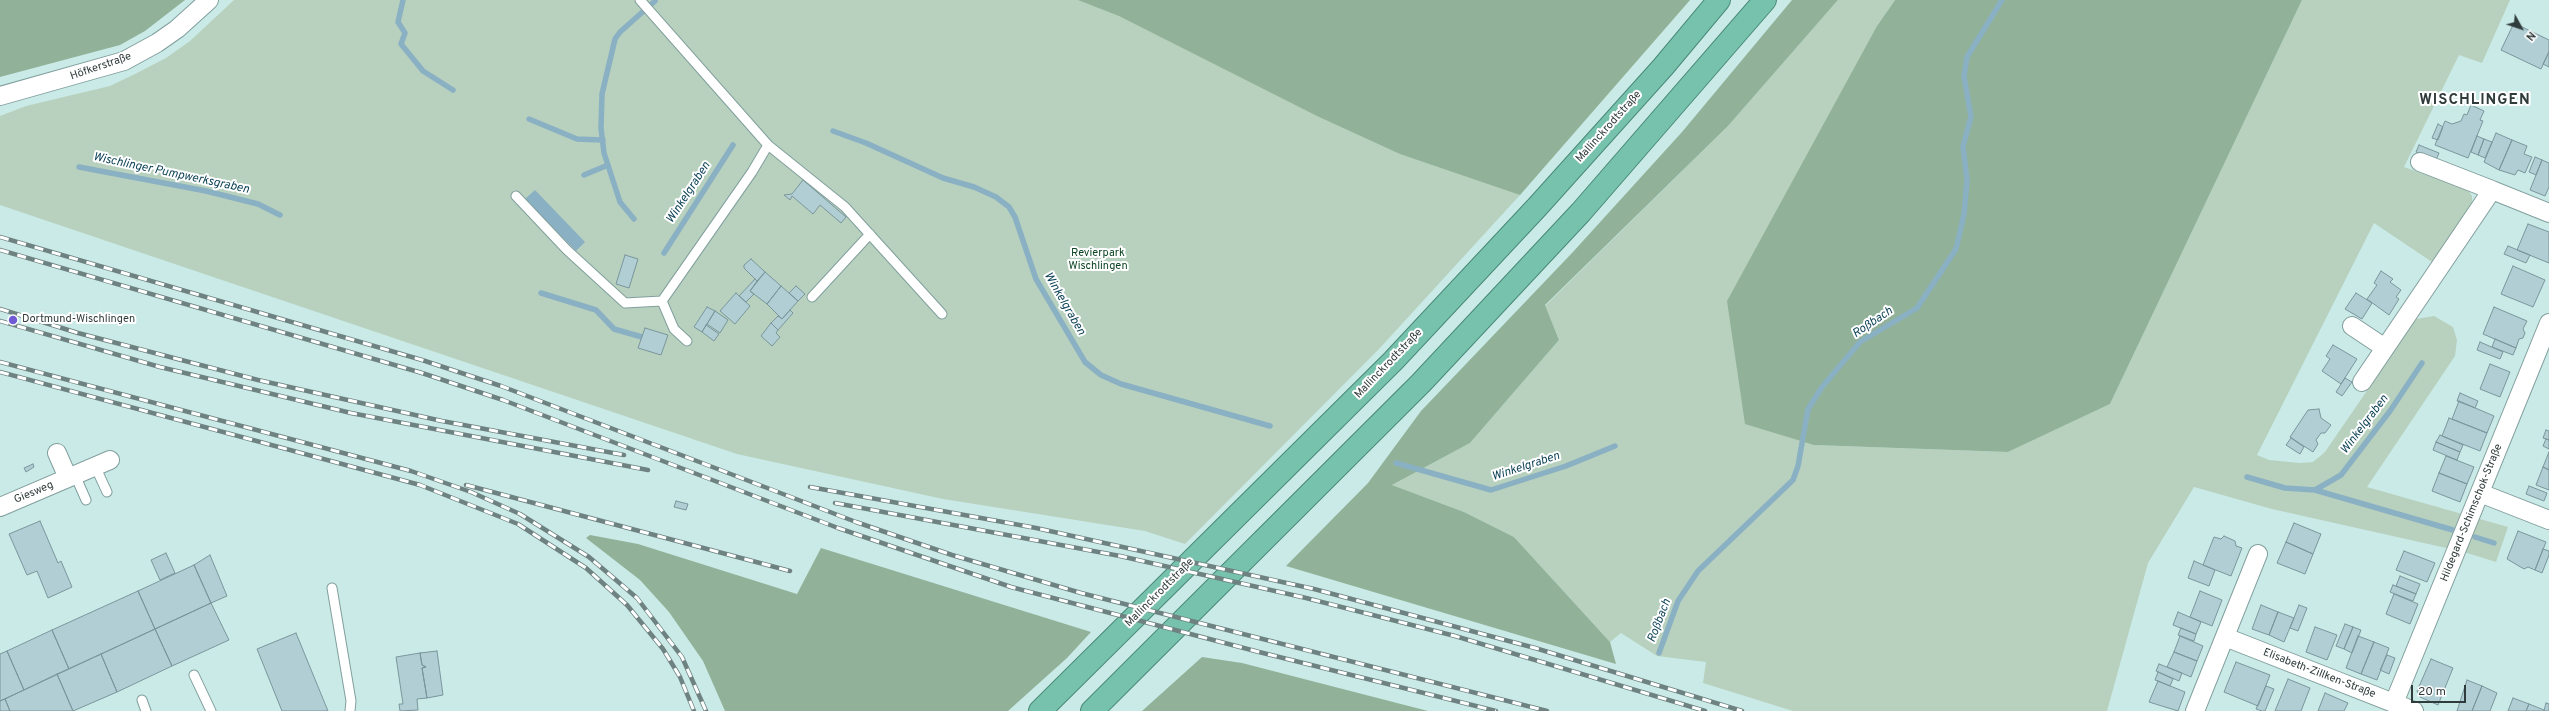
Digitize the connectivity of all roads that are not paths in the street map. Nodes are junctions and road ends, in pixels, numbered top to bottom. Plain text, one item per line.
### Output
1 (209, 0) edge
2 (640, 0) edge
3 (1719, 0) edge
4 (1765, 0) edge
5 (0, 96) edge
6 (768, 145) junction
7 (2420, 162) dead end
8 (2492, 190) junction
9 (516, 196) dead end
10 (2549, 213) edge
11 (870, 234) junction
12 (812, 297) dead end
13 (662, 302) junction
14 (942, 314) dead end
15 (2549, 323) edge
16 (2352, 326) dead end
17 (687, 341) dead end
18 (2385, 348) junction
19 (2362, 382) dead end
20 (57, 452) dead end
21 (102, 463) joint
22 (71, 477) junction
23 (106, 492) dead end
24 (2480, 494) junction
25 (86, 500) dead end
26 (0, 507) edge
27 (2549, 520) edge
28 (2258, 554) dead end
29 (332, 588) dead end
30 (2225, 637) junction
31 (194, 675) dead end
32 (142, 700) dead end
33 (2394, 703) junction
34 (146, 711) edge
35 (211, 711) edge
36 (350, 711) edge
37 (1040, 711) edge
38 (1092, 711) edge
39 (2195, 711) edge
40 (2414, 711) edge

1 - 5 street, Höfkerstraße
2 - 6 lane
3 - 37 highway, Mallinckrodtstraße
4 - 38 highway
6 - 11 lane
6 - 13 lane
7 - 8 street
8 - 10 street
8 - 18 street
9 - 13 lane
11 - 12 lane
11 - 14 lane
13 - 17 lane
15 - 24 street, Hildegard-Schimschok-Straße
16 - 18 street
18 - 19 street
20 - 22 street, Giesweg
21 - 22 street, Giesweg
21 - 23 lane
22 - 25 lane
22 - 26 street, Giesweg
24 - 27 street
24 - 33 street, Hildegard-Schimschok-Straße
28 - 30 street
29 - 36 lane
30 - 33 street, Elisabeth-Zillken-Straße
30 - 39 street
31 - 35 lane
32 - 34 lane
33 - 40 street, Elisabeth-Zillken-Straße

